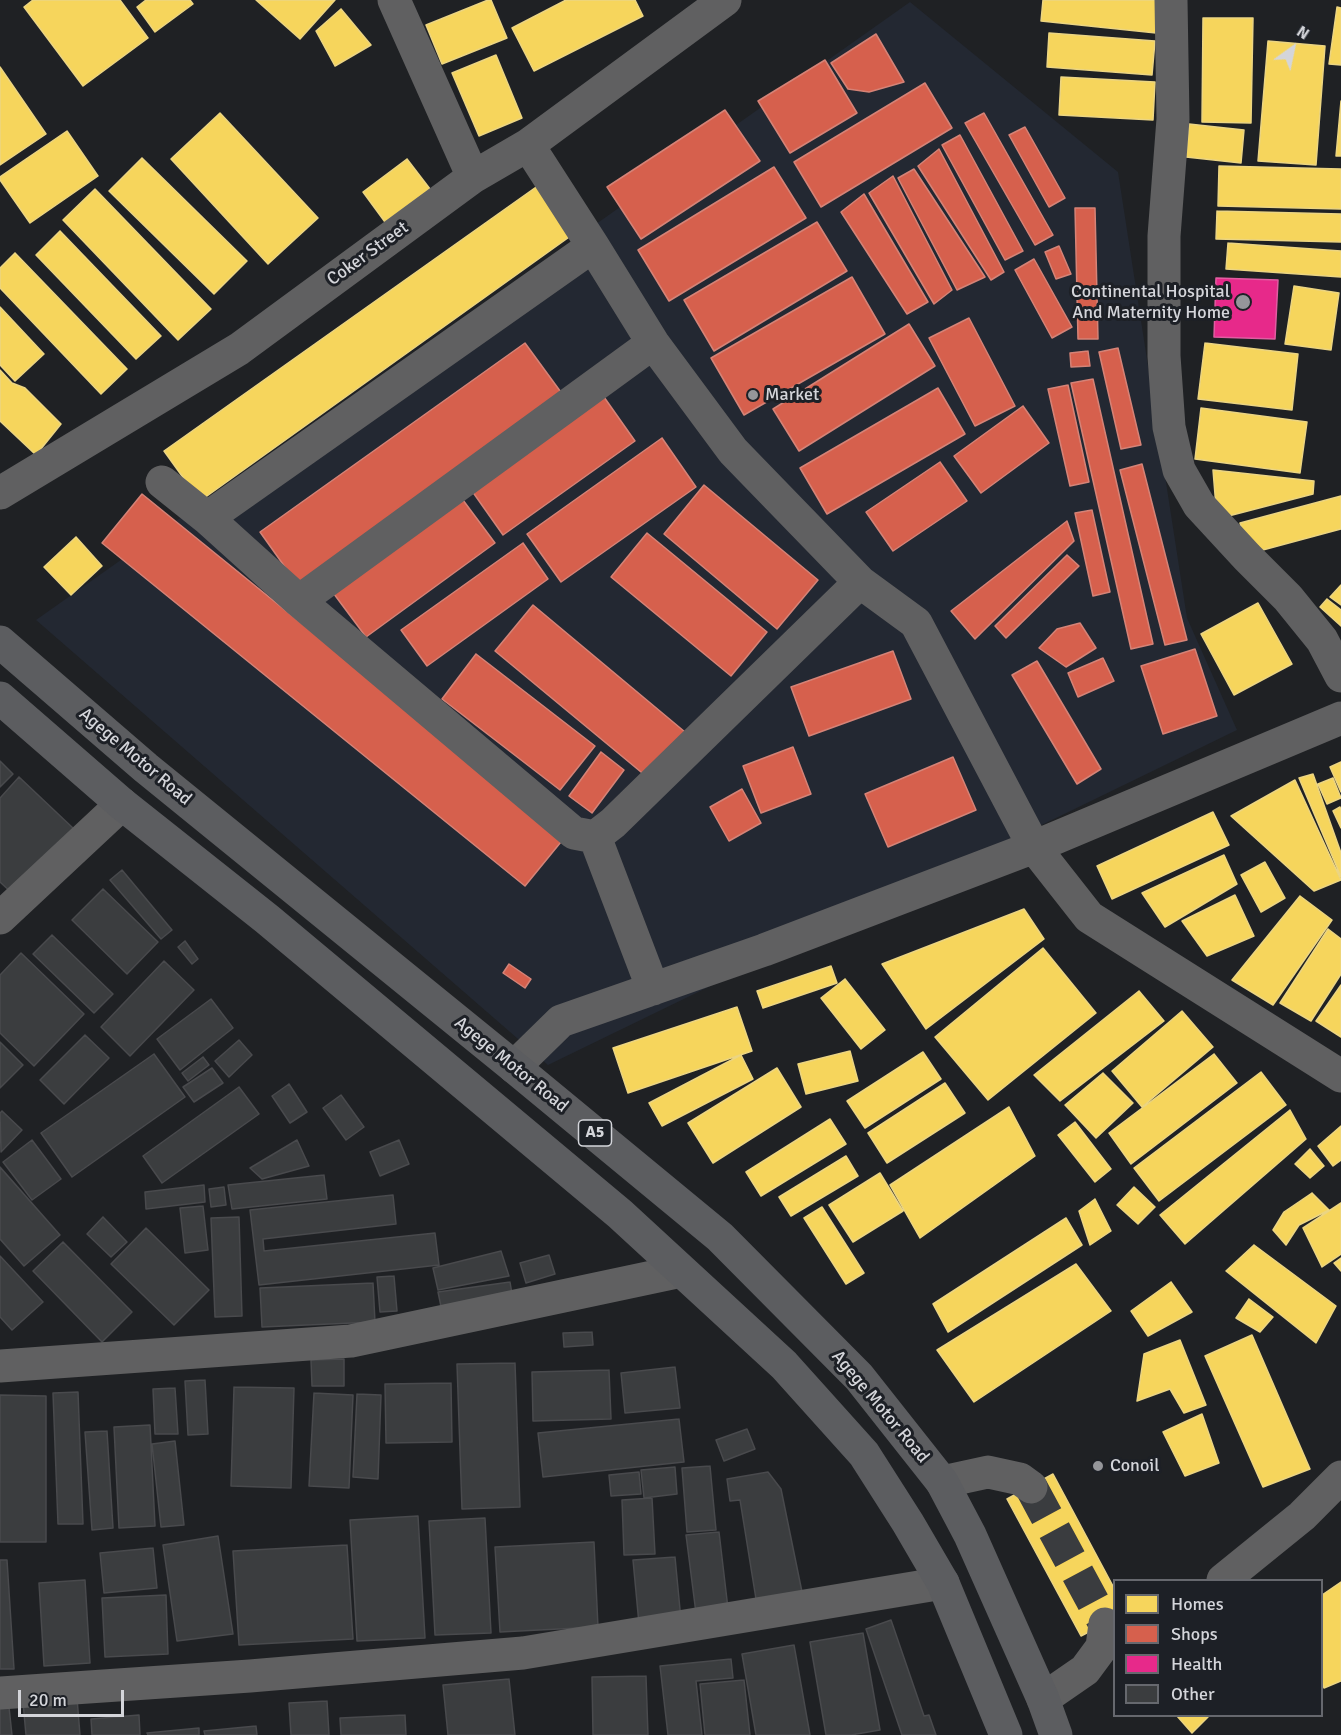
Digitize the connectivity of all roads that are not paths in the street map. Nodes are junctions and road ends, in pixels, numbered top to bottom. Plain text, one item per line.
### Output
1 (394, 0) edge
2 (725, 0) edge
3 (1172, 0) edge
4 (528, 145) junction
5 (473, 177) junction
6 (593, 246) junction
7 (653, 343) junction
8 (162, 482) dead end
9 (0, 493) edge
10 (207, 518) junction
11 (860, 582) junction
12 (299, 601) junction
13 (0, 642) edge
14 (1341, 676) edge
15 (0, 698) edge
16 (1341, 718) edge
17 (122, 804) junction
18 (595, 837) junction
19 (1034, 848) junction
20 (0, 918) edge
21 (653, 989) junction
22 (514, 1067) junction
23 (1341, 1076) edge
24 (681, 1271) junction
25 (0, 1366) edge
26 (1341, 1477) edge
27 (942, 1482) junction
28 (1031, 1487) tunnel mouth
29 (1225, 1579) edge
30 (943, 1583) junction
31 (1107, 1637) edge
32 (0, 1693) edge
33 (1043, 1699) junction
34 (1006, 1735) edge
35 (1056, 1735) edge

1 - 5 street
2 - 4 street, Coker Street
3 - 14 street
4 - 5 street, Coker Street
4 - 6 street
5 - 9 street, Coker Street
6 - 7 street
6 - 10 street
7 - 11 street
7 - 12 street
8 - 10 street
10 - 12 street
11 - 18 street
11 - 19 street
12 - 18 street
13 - 22 highway, Agege Motor Road / A5
15 - 17 highway, A5
16 - 19 street
17 - 20 street
17 - 24 highway, A5
18 - 21 street
19 - 21 street
19 - 23 street
21 - 22 street
22 - 27 highway, Agege Motor Road / A5
24 - 25 street
24 - 30 highway, A5
26 - 29 street
27 - 28 street
27 - 33 highway, Agege Motor Road / A5
30 - 32 street
30 - 34 highway, A5
31 - 33 street
33 - 35 highway, Agege Motor Road / A5

